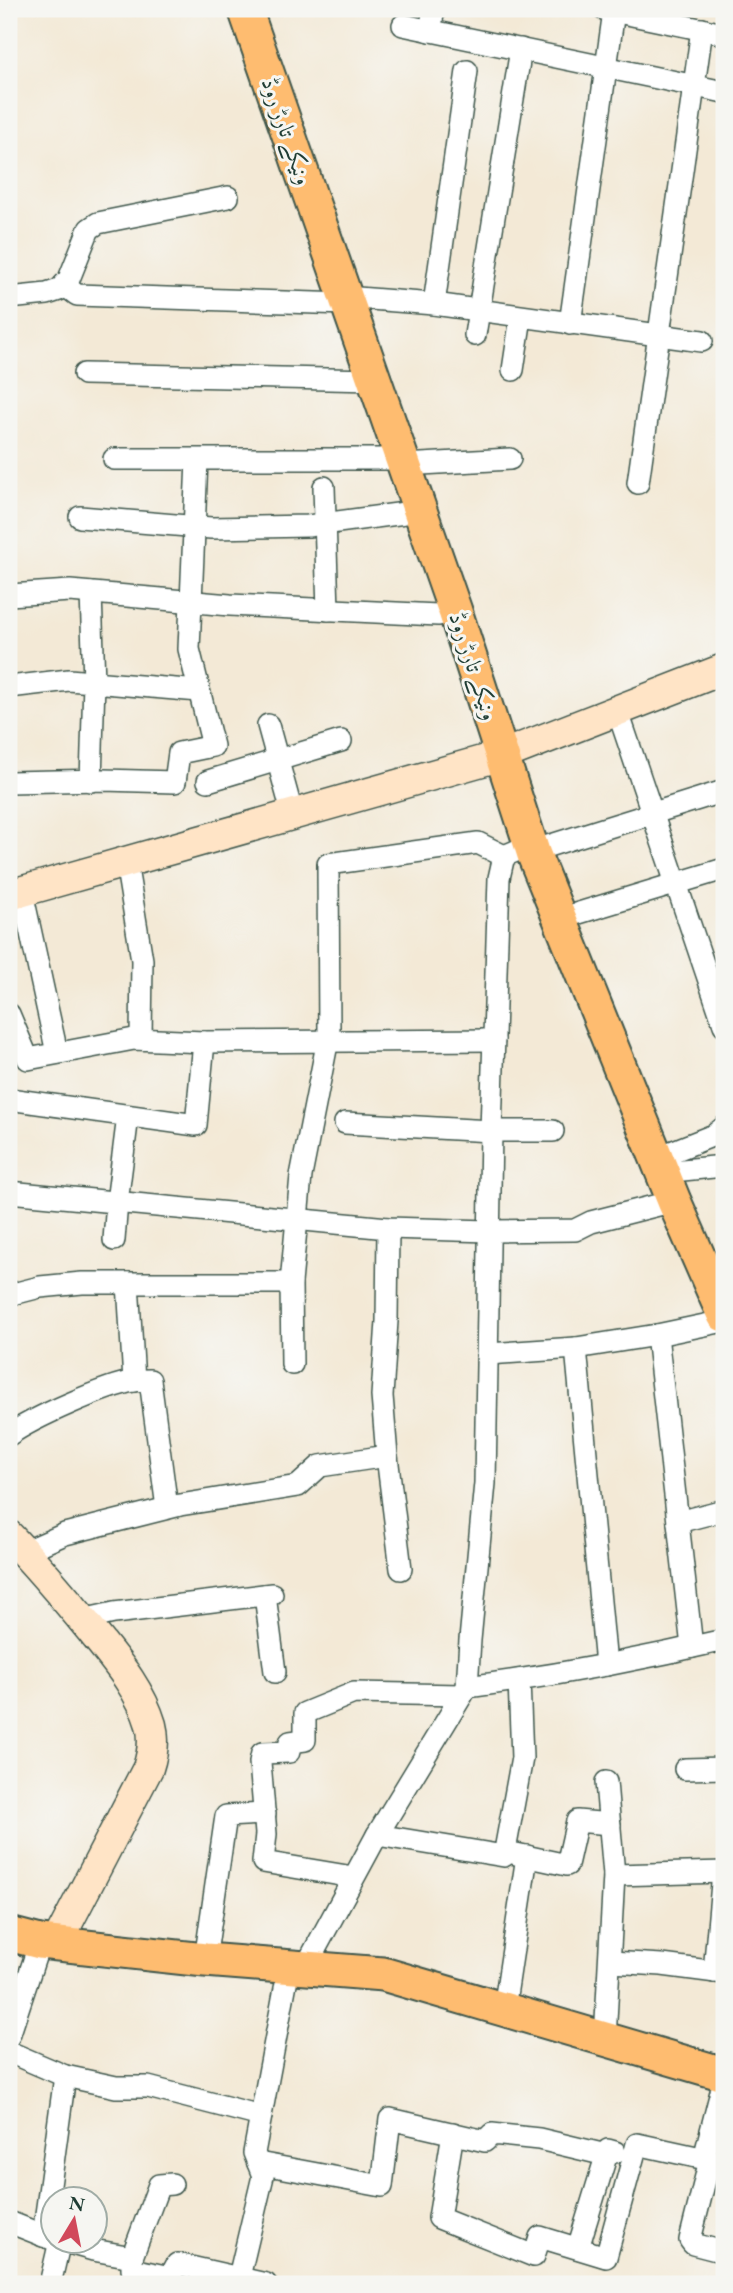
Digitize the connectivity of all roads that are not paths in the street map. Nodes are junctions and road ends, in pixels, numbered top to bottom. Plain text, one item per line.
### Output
1 (245, 9) edge
2 (434, 9) edge
3 (617, 11) edge
4 (403, 25) dead end
5 (702, 29) junction
6 (430, 31) junction
7 (724, 34) edge
8 (521, 49) junction
9 (606, 68) junction
10 (467, 71) dead end
11 (693, 86) junction
12 (724, 92) edge
13 (228, 197) dead end
14 (64, 285) junction
15 (9, 298) edge
16 (346, 301) junction
17 (434, 304) junction
18 (479, 310) junction
19 (521, 317) junction
20 (570, 324) junction
21 (475, 335) dead end
22 (658, 335) junction
23 (702, 341) dead end
24 (513, 370) dead end
25 (84, 374) dead end
26 (374, 380) junction
27 (114, 458) dead end
28 (510, 459) dead end
29 (197, 460) junction
30 (403, 462) junction
31 (638, 484) dead end
32 (324, 487) dead end
33 (421, 511) junction
34 (80, 517) dead end
35 (325, 524) junction
36 (194, 527) junction
37 (91, 593) junction
38 (9, 595) edge
39 (192, 602) junction
40 (328, 610) junction
41 (456, 611) junction
42 (724, 669) edge
43 (94, 682) junction
44 (9, 687) edge
45 (199, 691) junction
46 (618, 712) junction
47 (268, 725) dead end
48 (341, 741) dead end
49 (503, 755) junction
50 (278, 761) junction
51 (91, 781) junction
52 (208, 781) dead end
53 (9, 782) edge
54 (724, 791) edge
55 (652, 813) junction
56 (293, 816) junction
57 (522, 851) junction
58 (126, 862) junction
59 (724, 869) edge
60 (677, 885) junction
61 (15, 893) edge
62 (559, 919) junction
63 (9, 1014) edge
64 (724, 1025) edge
65 (141, 1039) junction
66 (494, 1040) junction
67 (204, 1042) junction
68 (328, 1042) junction
69 (57, 1053) junction
70 (9, 1099) edge
71 (128, 1116) junction
72 (345, 1123) dead end
73 (724, 1128) edge
74 (554, 1130) dead end
75 (491, 1131) junction
76 (724, 1166) edge
77 (664, 1177) junction
78 (9, 1192) edge
79 (117, 1202) junction
80 (297, 1220) junction
81 (388, 1228) junction
82 (489, 1230) junction
83 (114, 1240) dead end
84 (715, 1272) edge
85 (128, 1283) junction
86 (291, 1283) junction
87 (9, 1295) edge
88 (724, 1315) edge
89 (724, 1321) edge
90 (657, 1335) junction
91 (576, 1348) junction
92 (487, 1354) junction
93 (292, 1364) dead end
94 (134, 1381) junction
95 (9, 1435) edge
96 (387, 1456) junction
97 (167, 1508) junction
98 (724, 1510) edge
99 (678, 1522) junction
100 (17, 1544) edge
101 (401, 1569) dead end
102 (82, 1620) junction
103 (724, 1640) edge
104 (692, 1647) junction
105 (607, 1665) junction
106 (275, 1672) dead end
107 (519, 1680) junction
108 (465, 1691) junction
109 (724, 1768) edge
110 (685, 1769) dead end
111 (606, 1782) dead end
112 (265, 1814) junction
113 (610, 1824) junction
114 (377, 1835) junction
115 (505, 1852) junction
116 (527, 1856) junction
117 (724, 1872) edge
118 (614, 1875) junction
119 (353, 1877) junction
120 (35, 1940) edge
121 (205, 1960) junction
122 (611, 1962) junction
123 (297, 1967) junction
124 (719, 1973) edge
125 (504, 2009) junction
126 (9, 2036) edge
127 (606, 2039) junction
128 (9, 2052) edge
129 (65, 2076) junction
130 (724, 2077) edge
131 (261, 2116) junction
132 (453, 2133) junction
133 (606, 2155) junction
134 (634, 2157) junction
135 (713, 2160) edge
136 (258, 2163) junction
137 (57, 2184) edge
138 (172, 2184) dead end
139 (9, 2222) edge
140 (38, 2233) edge
141 (578, 2248) junction
142 (108, 2252) edge
143 (724, 2252) edge
144 (52, 2254) edge
145 (132, 2257) junction
146 (240, 2277) junction
147 (50, 2284) edge
148 (267, 2284) edge

1 - 16 main road, ونیکے تارڑ روڈ
2 - 6 street
3 - 5 street
3 - 9 street
4 - 6 street
5 - 7 street
5 - 11 street
6 - 8 street
8 - 9 street
8 - 18 street
9 - 11 street
9 - 20 street
10 - 17 street
11 - 12 street
11 - 22 street
13 - 14 street
14 - 15 street
14 - 16 street
16 - 17 street
16 - 26 main road, ونیکے تارڑ روڈ
17 - 18 street
18 - 19 street
18 - 21 street
19 - 20 street
19 - 24 street
20 - 22 street
22 - 23 street
22 - 31 street
25 - 26 street
26 - 30 main road, ونیکے تارڑ روڈ
27 - 29 street
28 - 30 street
29 - 30 street
29 - 36 street
30 - 33 main road, ونیکے تارڑ روڈ
32 - 35 street
33 - 35 street
33 - 41 main road, ونیکے تارڑ روڈ
34 - 36 street
35 - 36 street
35 - 40 street
36 - 39 street
37 - 38 street
37 - 39 street
37 - 43 street
39 - 40 street
39 - 45 street
40 - 41 street
41 - 49 main road, ونیکے تارڑ روڈ
42 - 46 main road
43 - 44 street
43 - 45 street
43 - 51 street
45 - 51 street
46 - 49 main road
46 - 55 street
47 - 50 street
48 - 50 street
49 - 56 main road
49 - 57 main road, ونیکے تارڑ روڈ
50 - 52 street
50 - 56 street
51 - 53 street
54 - 55 street
55 - 57 street
55 - 60 street
56 - 58 main road
57 - 62 main road, ونیکے تارڑ روڈ
57 - 66 street
57 - 68 street
58 - 61 main road
58 - 65 street
59 - 60 street
60 - 62 street
60 - 64 street
61 - 69 street
62 - 77 main road, ونیکے تارڑ روڈ
63 - 69 street
65 - 67 street
65 - 69 street
66 - 68 street
66 - 75 street
67 - 68 street
67 - 71 street
68 - 80 street
70 - 71 street
71 - 79 street
72 - 75 street
73 - 77 street
74 - 75 street
75 - 82 street
76 - 77 street
77 - 82 street
77 - 84 main road, ونیکے تارڑ روڈ
78 - 79 street
79 - 80 street
79 - 83 street
80 - 81 street
80 - 86 street
81 - 82 street
81 - 96 street
82 - 92 street
84 - 88 main road, ونیکے تارڑ روڈ
85 - 86 street
85 - 87 street
85 - 94 street
86 - 93 street
89 - 90 street
90 - 91 street
90 - 99 street
91 - 92 street
91 - 105 street
92 - 108 street
94 - 95 street
94 - 97 street
96 - 97 street
96 - 101 street
97 - 100 street
98 - 99 street
99 - 104 street
100 - 102 main road
102 - 106 street
102 - 120 main road
103 - 104 street
104 - 105 street
105 - 107 street
107 - 108 street
107 - 115 street
108 - 112 street
108 - 114 street
109 - 110 street
111 - 113 street
112 - 119 street
112 - 121 street
113 - 116 street
113 - 118 street
114 - 115 street
114 - 119 street
115 - 116 street
116 - 125 street
117 - 118 street
117 - 124 street
118 - 122 street
119 - 123 street
120 - 121 main road
120 - 126 street
121 - 123 main road
122 - 124 street
122 - 127 street
123 - 125 main road
123 - 131 street
125 - 127 main road
127 - 130 main road
128 - 129 street
129 - 131 street
129 - 137 street
130 - 135 street
131 - 136 street
132 - 133 street
132 - 136 street
132 - 141 street
133 - 134 street
133 - 141 street
134 - 135 street
134 - 141 street
135 - 143 street
136 - 146 street
138 - 145 street
139 - 140 street
142 - 145 street
144 - 147 street
145 - 146 street
146 - 148 street

